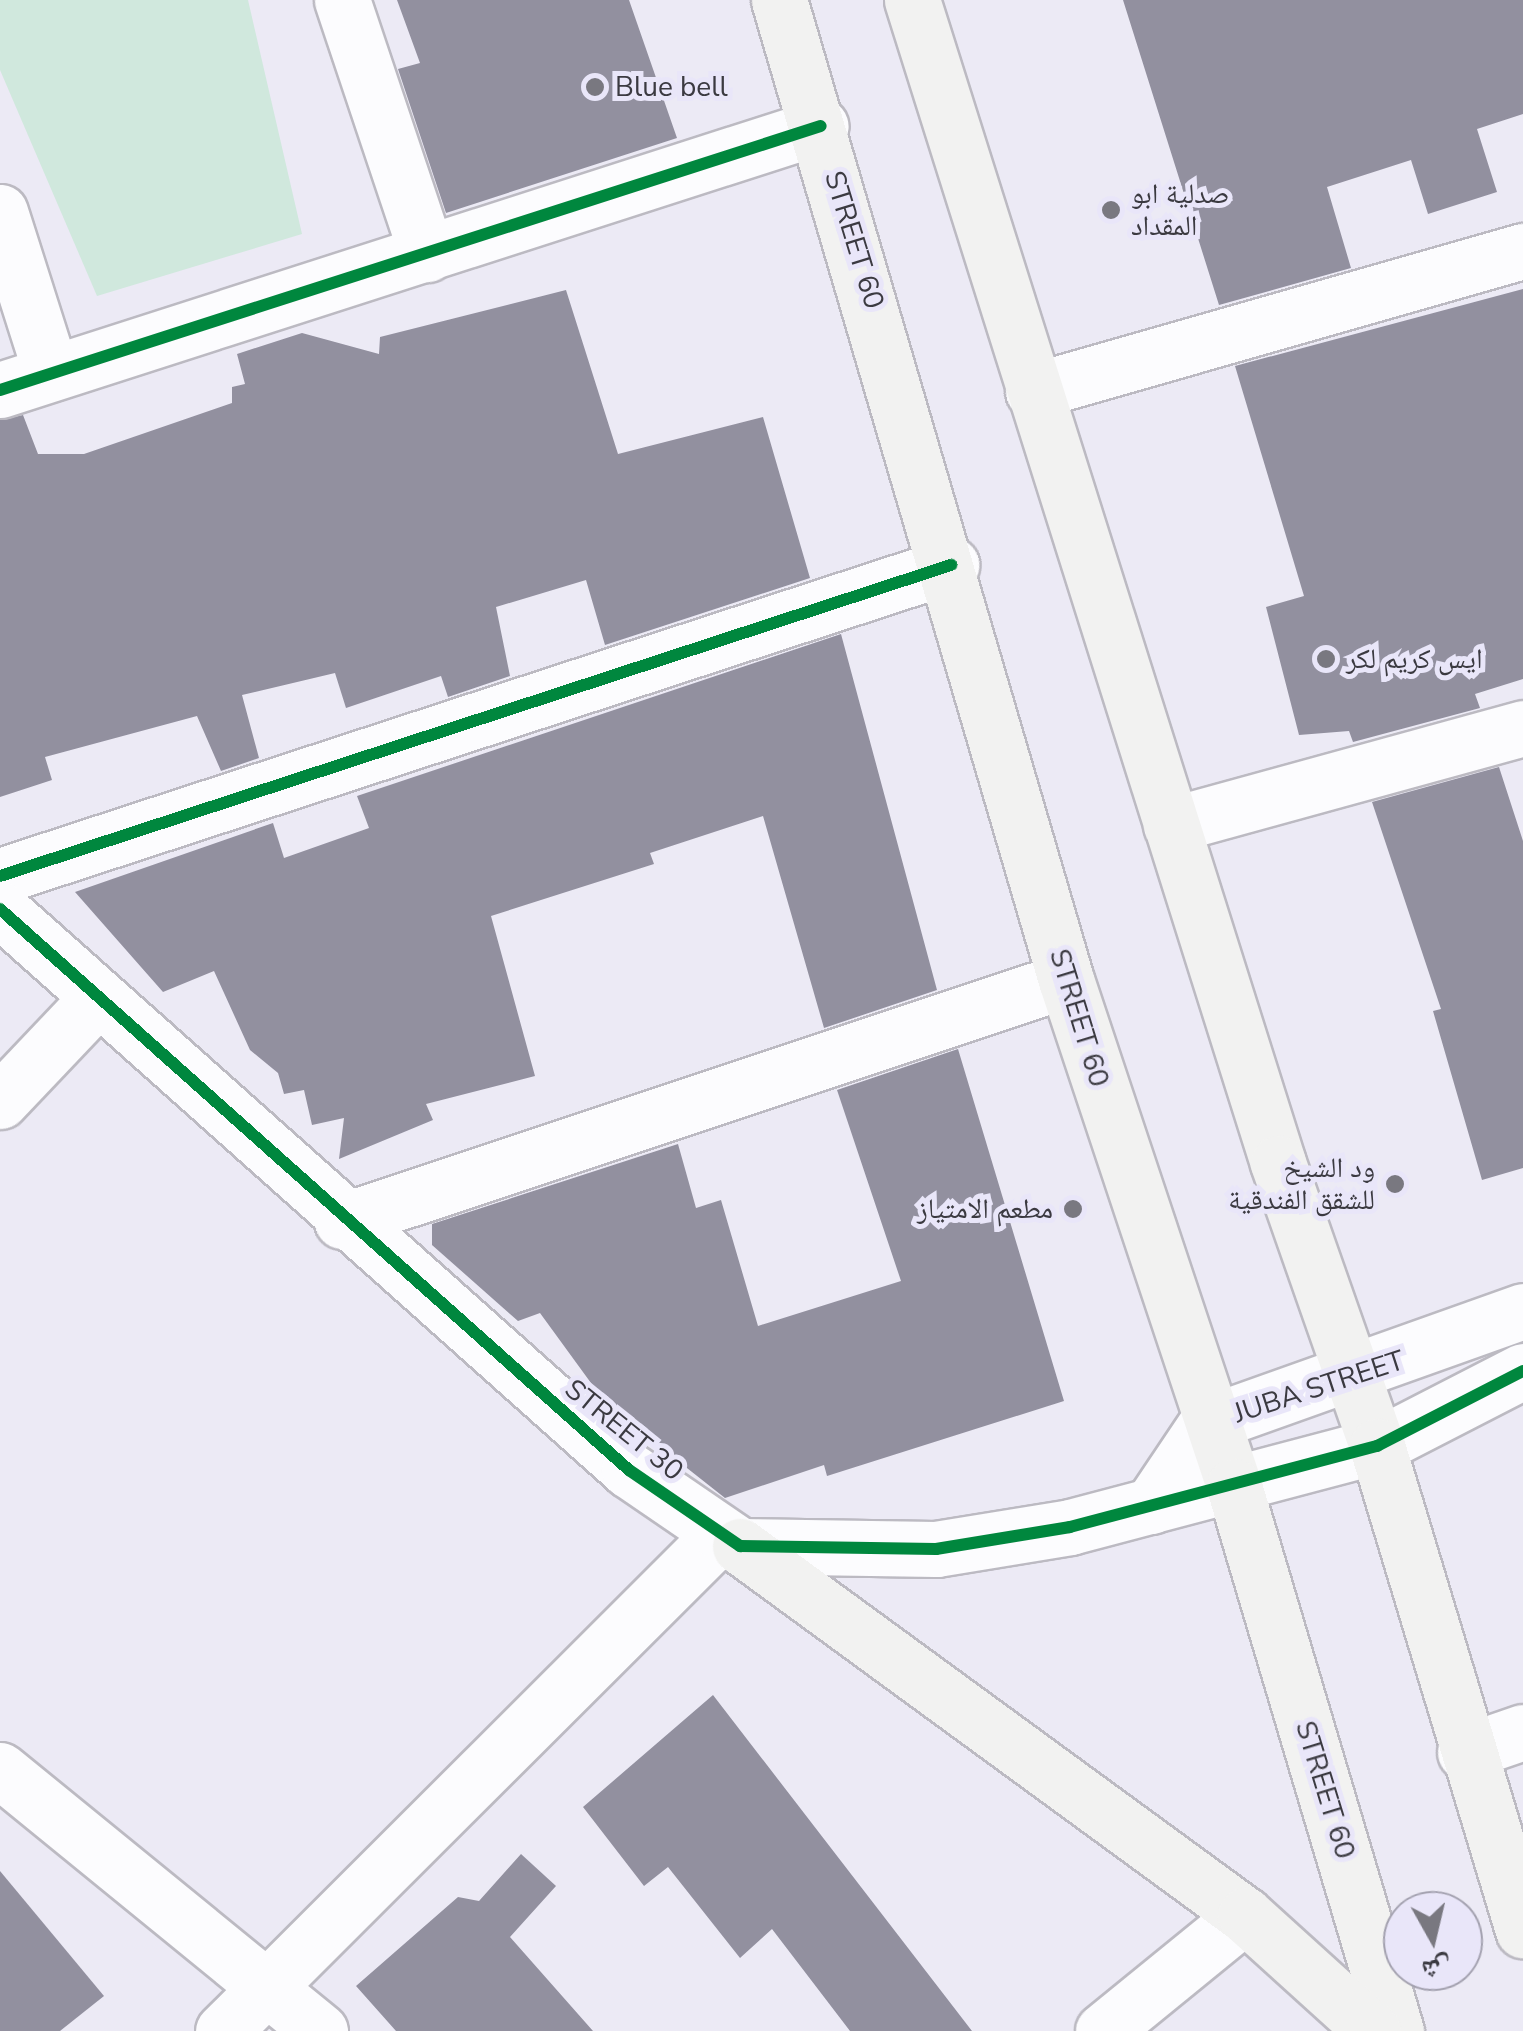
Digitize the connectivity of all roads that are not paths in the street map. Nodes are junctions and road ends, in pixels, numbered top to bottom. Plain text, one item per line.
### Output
1 (342, 0) edge
2 (779, 0) edge
3 (912, 0) edge
4 (820, 126) junction
5 (0, 212) edge
6 (1523, 251) edge
7 (427, 254) junction
8 (51, 373) junction
9 (0, 390) edge
10 (1033, 390) junction
11 (951, 565) junction
12 (1523, 728) edge
13 (1172, 824) junction
14 (0, 876) edge
15 (0, 909) edge
16 (1066, 980) junction
17 (96, 1000) junction
18 (0, 1101) edge
19 (342, 1220) junction
20 (1523, 1311) edge
21 (1523, 1371) edge
22 (1353, 1378) junction
23 (1206, 1424) junction
24 (1378, 1446) junction
25 (1234, 1486) junction
26 (1152, 1506) junction
27 (729, 1541) junction
28 (1523, 1732) edge
29 (1465, 1752) junction
30 (0, 1770) edge
31 (1244, 1915) junction
32 (1523, 1930) edge
33 (273, 1989) junction
34 (1116, 2027) edge
35 (223, 2031) edge
36 (320, 2031) edge
37 (1372, 2031) edge
38 (1396, 2031) edge

1 - 7 street
2 - 4 main road, STREET 60
3 - 10 main road
4 - 7 street
4 - 11 main road, STREET 60
5 - 8 street
6 - 10 street
7 - 8 street
8 - 9 street
10 - 13 main road
11 - 14 street
11 - 16 main road, STREET 60
12 - 13 street
13 - 22 main road
15 - 17 street, STREET 30
16 - 19 street
16 - 23 main road, STREET 60
17 - 18 street
17 - 19 street, STREET 30
19 - 27 street, STREET 30
20 - 22 street, JUBA STREET
21 - 24 street
22 - 23 street, JUBA STREET
22 - 24 main road
23 - 25 main road, STREET 60
23 - 26 street, JUBA STREET
24 - 25 street
24 - 29 main road
25 - 26 street
25 - 38 main road, STREET 60
26 - 27 street
27 - 31 main road
27 - 33 street
28 - 29 street
29 - 32 main road
30 - 33 street
31 - 34 street
31 - 37 main road
33 - 35 street
33 - 36 street

